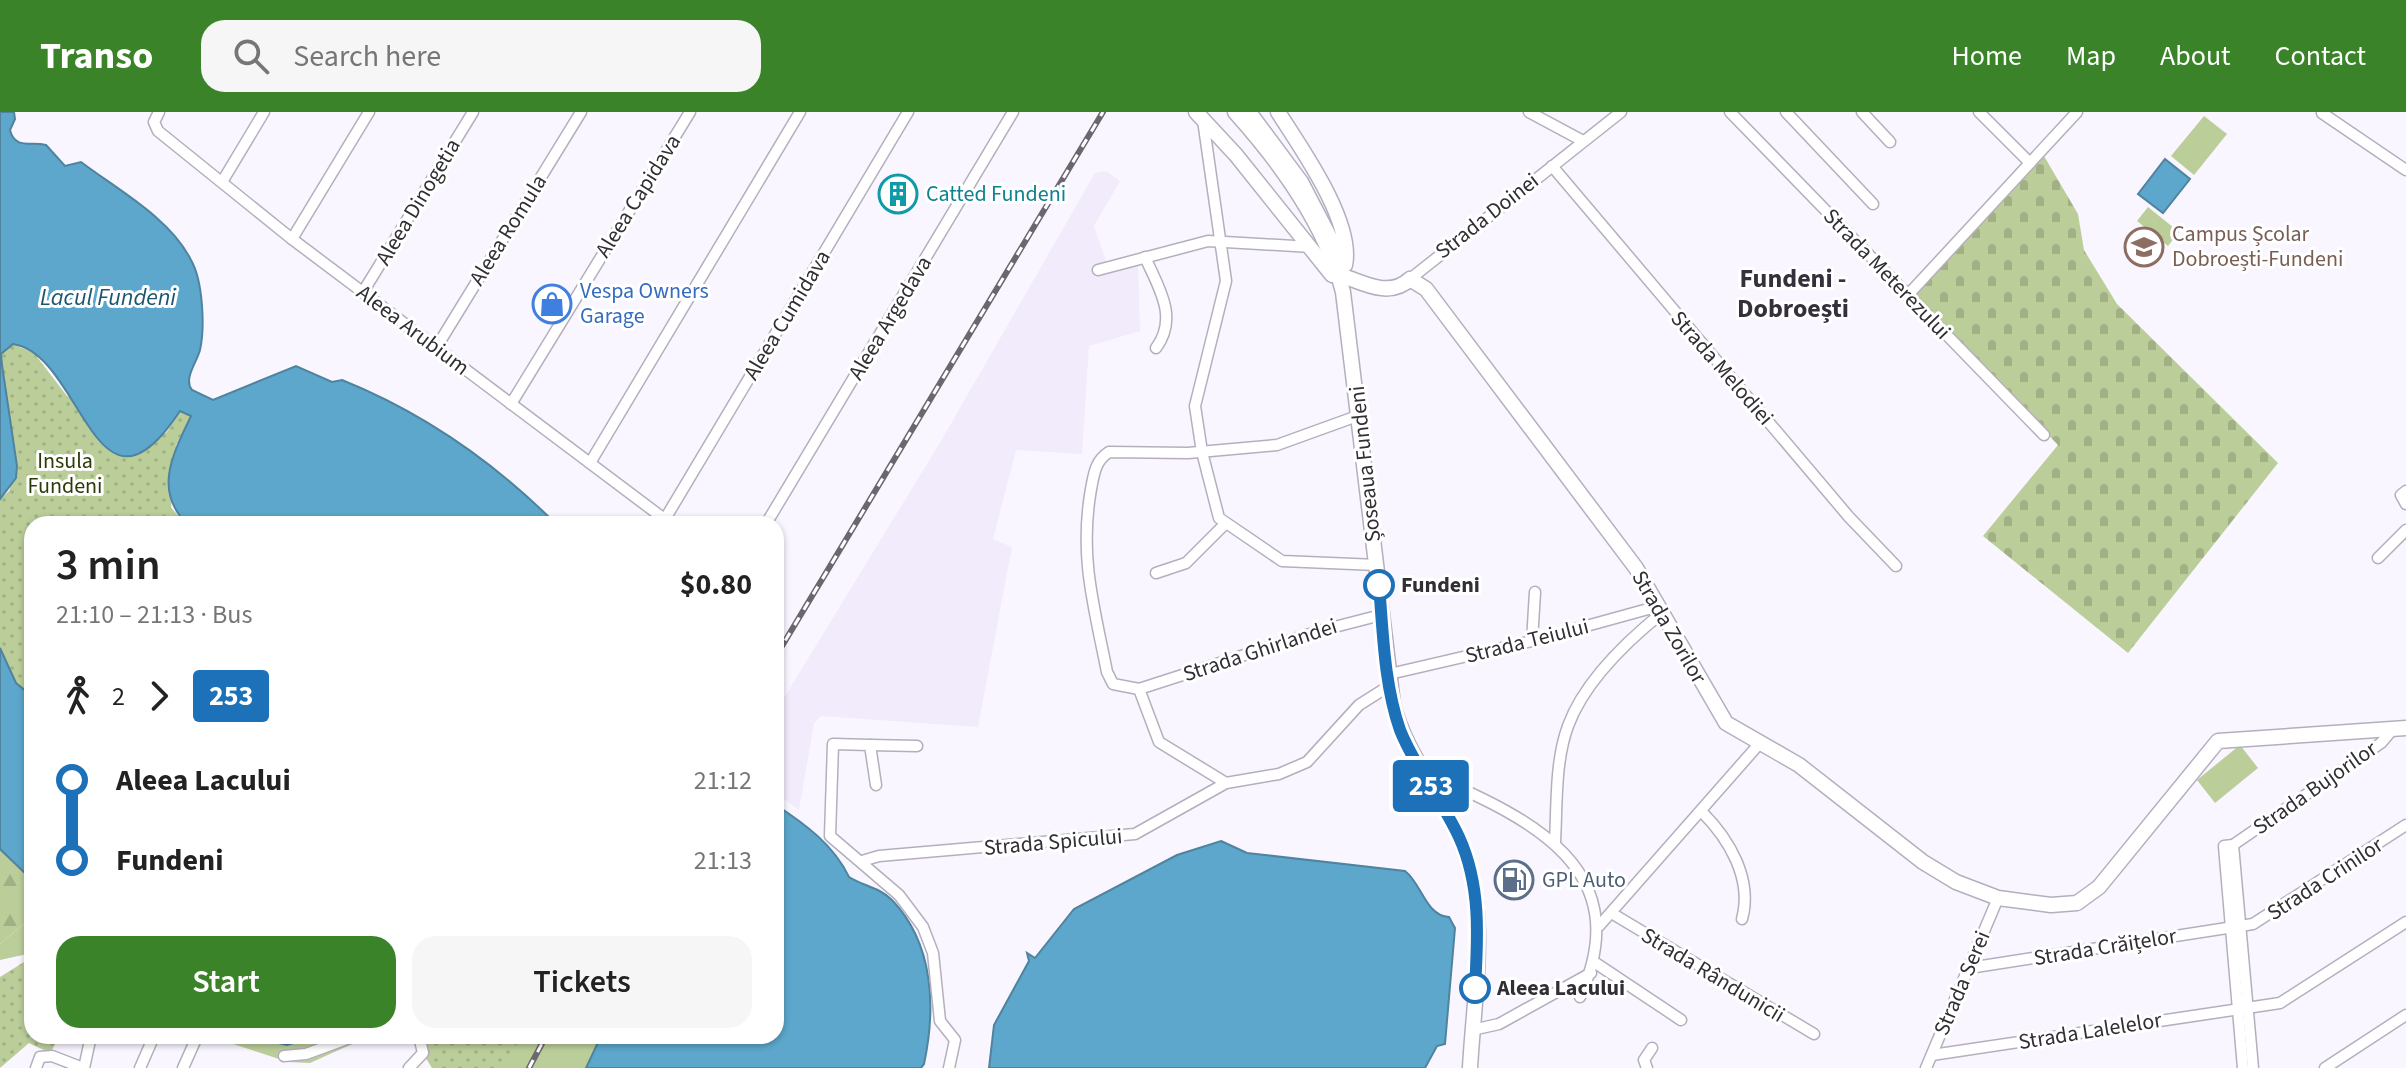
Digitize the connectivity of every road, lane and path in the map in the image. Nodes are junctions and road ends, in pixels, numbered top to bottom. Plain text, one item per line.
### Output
1 (159, 112) edge
2 (264, 112) edge
3 (369, 112) edge
4 (473, 112) edge
5 (581, 112) edge
6 (690, 112) edge
7 (800, 112) edge
8 (908, 112) edge
9 (1013, 112) edge
10 (1235, 112) edge
11 (1249, 112) edge
12 (1278, 112) edge
13 (1529, 112) edge
14 (1621, 112) edge
15 (1730, 112) edge
16 (1786, 112) edge
17 (1862, 112) edge
18 (1979, 112) edge
19 (2077, 112) edge
20 (2322, 113) edge
21 (1199, 115) edge
22 (1583, 141) junction
23 (1890, 142) dead end
24 (2030, 163) junction
25 (1552, 166) junction
26 (2406, 170) edge
27 (222, 182) junction
28 (1873, 204) dead end
29 (292, 239) junction
30 (1221, 240) junction
31 (1322, 243) junction
32 (1145, 257) junction
33 (1098, 270) dead end
34 (1344, 279) junction
35 (1410, 279) junction
36 (363, 292) junction
37 (1907, 296) junction
38 (436, 348) junction
39 (1156, 348) dead end
40 (511, 404) junction
41 (1360, 415) junction
42 (2044, 435) dead end
43 (1202, 452) junction
44 (590, 463) junction
45 (2406, 491) edge
46 (2406, 504) edge
47 (661, 516) edge
48 (671, 516) edge
49 (771, 516) edge
50 (1225, 524) junction
51 (2406, 530) edge
52 (2378, 558) dead end
53 (1377, 565) junction
54 (1896, 566) dead end
55 (1156, 573) dead end
56 (1535, 592) dead end
57 (1661, 609) junction
58 (1381, 615) junction
59 (1532, 641) junction
60 (1392, 679) junction
61 (1139, 689) junction
62 (2399, 728) edge
63 (1760, 743) junction
64 (870, 745) junction
65 (917, 746) dead end
66 (1431, 775) junction
67 (1226, 783) junction
68 (876, 785) dead end
69 (1702, 812) junction
70 (2406, 825) edge
71 (1555, 842) junction
72 (862, 861) junction
73 (1998, 898) junction
74 (1613, 914) junction
75 (1742, 919) dead end
76 (2406, 922) edge
77 (1599, 926) junction
78 (2236, 927) junction
79 (1592, 968) junction
80 (1969, 968) junction
81 (1580, 997) dead end
82 (2243, 1006) junction
83 (2406, 1015) edge
84 (1681, 1020) dead end
85 (1476, 1030) junction
86 (1814, 1034) dead end
87 (89, 1044) edge
88 (150, 1044) edge
89 (194, 1044) edge
90 (333, 1044) edge
91 (423, 1044) edge
92 (1652, 1048) dead end
93 (1932, 1055) junction
94 (284, 1056) dead end
95 (417, 1065) edge
96 (36, 1068) edge
97 (84, 1068) edge
98 (140, 1068) edge
99 (183, 1068) edge
100 (949, 1068) edge
101 (1470, 1068) edge
102 (1478, 1068) edge
103 (1647, 1068) edge
104 (1926, 1068) edge
105 (2243, 1068) edge
106 (2253, 1068) edge
107 (2325, 1068) edge

1 - 27 street, Aleea Arubium
2 - 27 street
3 - 29 street
4 - 36 street, Aleea Dinogetia
5 - 38 street, Aleea Romula
6 - 40 street, Aleea Capidava
7 - 44 street
8 - 48 street, Aleea Cumidava
9 - 49 street, Aleea Argedava
10 - 31 main road, Șoseaua Fundeni
11 - 31 main road, Șoseaua Fundeni
12 - 34 main road, Șoseaua Fundeni
13 - 22 street
14 - 22 street, Strada Doinei
15 - 37 street, Strada Meterezului
16 - 28 street
17 - 23 street
18 - 24 street
19 - 24 street
20 - 26 street
21 - 30 street
21 - 31 main road, Șoseaua Fundeni
22 - 25 street, Strada Doinei
24 - 37 street
25 - 35 street, Strada Doinei
25 - 54 street, Strada Melodiei
27 - 29 street, Aleea Arubium
29 - 36 street, Aleea Arubium
30 - 31 street
30 - 32 street
30 - 43 street
31 - 34 main road, Șoseaua Fundeni
31 - 34 main road, Șoseaua Fundeni
32 - 33 street
32 - 39 street
34 - 35 main road, Strada Doinei
34 - 41 main road, Șoseaua Fundeni
34 - 60 main road, Șoseaua Fundeni
35 - 57 main road, Strada Zorilor
36 - 38 street, Aleea Arubium
37 - 42 street, Strada Meterezului
38 - 40 street, Aleea Arubium
40 - 44 street, Aleea Arubium
41 - 43 street
41 - 53 main road, Șoseaua Fundeni
43 - 50 street
43 - 61 street
44 - 47 street, Aleea Arubium
45 - 46 street
50 - 53 street
50 - 55 street
51 - 52 street
53 - 58 main road, Șoseaua Fundeni
56 - 59 street
57 - 59 street, Strada Teiului
57 - 63 main road, Strada Zorilor
57 - 71 street
58 - 60 main road, Șoseaua Fundeni
58 - 61 street, Strada Ghirlandei
59 - 60 street, Strada Teiului
60 - 66 main road, Șoseaua Fundeni
60 - 67 street, Strada Spicului
60 - 85 main road, Șoseaua Fundeni
61 - 67 street
62 - 73 main road, Strada Zorilor
62 - 78 street, Strada Bujorilor
63 - 69 street
63 - 73 main road, Strada Zorilor
64 - 65 street
64 - 68 street
64 - 72 street
66 - 71 street
66 - 85 main road, Șoseaua Fundeni
67 - 72 street, Strada Spicului
69 - 74 street
69 - 75 street
70 - 78 street, Strada Crinilor
71 - 77 street
72 - 100 street
73 - 80 street, Strada Serei
74 - 77 street
74 - 86 street, Strada Rândunicii
76 - 82 street, Strada Lalelelor
77 - 79 street
78 - 80 street, Strada Crăițelor
78 - 82 street
79 - 81 street
79 - 84 street
79 - 85 street
80 - 93 street, Strada Serei
82 - 93 street, Strada Lalelelor
82 - 105 street
82 - 106 street
83 - 107 street
85 - 101 main road, Șoseaua Fundeni
85 - 102 main road, Șoseaua Fundeni
87 - 97 street
88 - 98 street
89 - 99 street
90 - 94 street
91 - 95 street
92 - 103 street
93 - 104 street, Strada Serei
96 - 97 street

